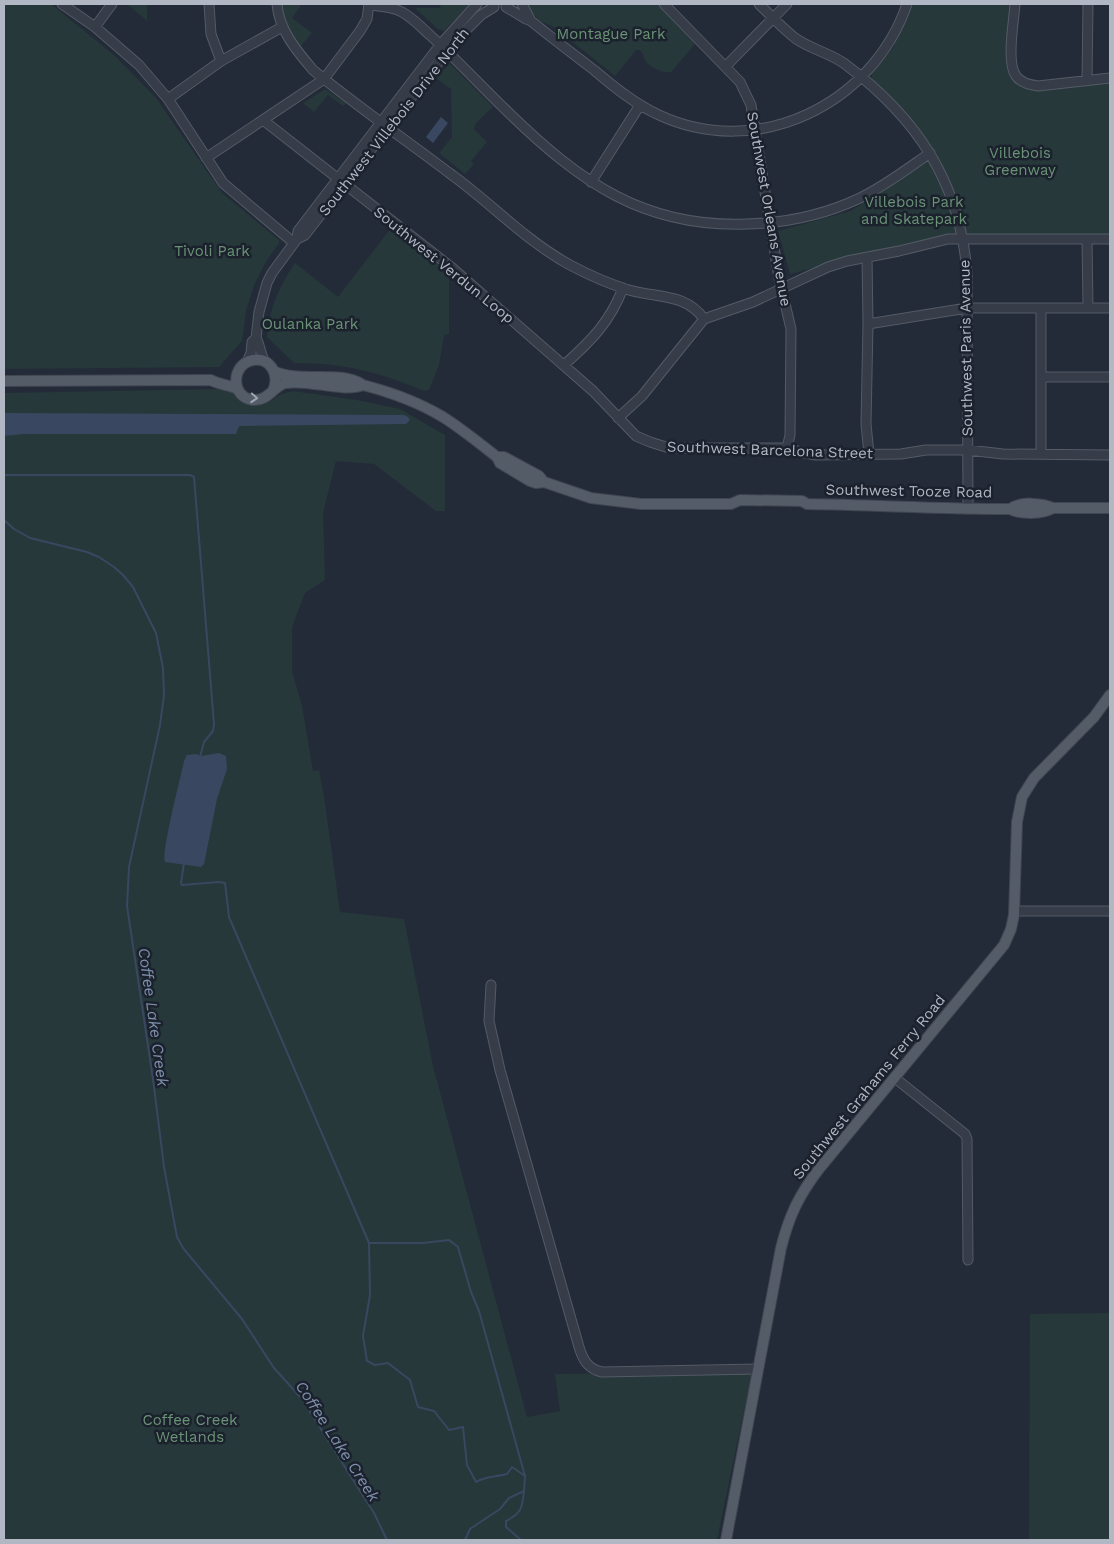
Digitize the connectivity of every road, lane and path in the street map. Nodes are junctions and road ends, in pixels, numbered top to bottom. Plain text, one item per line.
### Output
1 (62, 4) edge
2 (112, 4) edge
3 (209, 4) edge
4 (277, 4) edge
5 (369, 4) edge
6 (477, 4) edge
7 (522, 4) edge
8 (664, 4) edge
9 (759, 4) edge
10 (787, 4) edge
11 (907, 4) edge
12 (1015, 4) edge
13 (1088, 4) edge
14 (491, 5) edge
15 (510, 5) edge
16 (772, 18) junction
17 (531, 21) junction
18 (95, 26) junction
19 (282, 27) junction
20 (444, 48) junction
21 (221, 61) junction
22 (726, 66) junction
23 (862, 78) junction
24 (1110, 78) edge
25 (324, 79) junction
26 (1087, 80) junction
27 (168, 99) junction
28 (640, 105) junction
29 (263, 120) junction
30 (381, 122) junction
31 (389, 128) junction
32 (755, 129) junction
33 (930, 153) junction
34 (206, 158) junction
35 (341, 182) junction
36 (591, 182) junction
37 (771, 224) junction
38 (963, 239) junction
39 (1087, 239) junction
40 (1110, 239) edge
41 (296, 241) junction
42 (867, 257) junction
43 (623, 288) junction
44 (782, 288) junction
45 (967, 308) junction
46 (1040, 308) junction
47 (1088, 308) junction
48 (1110, 308) edge
49 (704, 320) junction
50 (868, 324) junction
51 (256, 338) junction
52 (247, 362) junction
53 (265, 362) junction
54 (564, 366) junction
55 (274, 371) junction
56 (238, 372) junction
57 (1041, 377) junction
58 (1110, 377) edge
59 (211, 380) junction
60 (7, 381) edge
61 (363, 385) junction
62 (274, 388) junction
63 (238, 389) junction
64 (618, 418) junction
65 (787, 448) junction
66 (968, 450) junction
67 (869, 454) junction
68 (1041, 454) junction
69 (1110, 455) edge
70 (1110, 508) edge
71 (968, 509) junction
72 (1110, 695) edge
73 (1015, 911) junction
74 (1110, 912) edge
75 (491, 985) dead end
76 (895, 1078) junction
77 (968, 1260) dead end
78 (758, 1369) junction
79 (726, 1540) edge

1 - 18 street
2 - 18 street
3 - 21 street
4 - 19 street
5 - 20 street
5 - 25 street
6 - 20 street, Southwest Villebois Drive North
7 - 17 street
8 - 22 street, Southwest Orleans Avenue
9 - 16 street, Southwest Paris Avenue
10 - 16 street
11 - 23 street
12 - 26 street
13 - 26 street
14 - 15 street
14 - 20 street, Southwest Villebois Drive North
15 - 17 street
16 - 22 street
16 - 23 street, Southwest Paris Avenue
17 - 28 street
18 - 27 street
19 - 21 street
19 - 25 street
20 - 30 street, Southwest Villebois Drive North
20 - 31 street, Southwest Villebois Drive North
20 - 36 street
21 - 27 street
22 - 32 street, Southwest Orleans Avenue
23 - 32 street
23 - 33 street, Southwest Paris Avenue
24 - 26 street
25 - 29 street
25 - 30 street
27 - 34 street
28 - 32 street
28 - 36 street
29 - 34 street
29 - 35 street, Southwest Verdun Loop
30 - 31 street
30 - 35 street, Southwest Villebois Drive North
31 - 35 street, Southwest Villebois Drive North
31 - 43 street
32 - 37 street, Southwest Orleans Avenue
33 - 37 street
33 - 38 street, Southwest Paris Avenue
34 - 41 street
35 - 41 street, Southwest Villebois Drive North
35 - 54 street, Southwest Verdun Loop
36 - 37 street
37 - 44 street, Southwest Orleans Avenue
38 - 39 street
38 - 42 street
38 - 45 street, Southwest Paris Avenue
39 - 40 street
39 - 47 street
41 - 51 street, Southwest Villebois Drive North
42 - 44 street
42 - 50 street
43 - 49 street
43 - 54 street
44 - 49 street
44 - 65 street, Southwest Orleans Avenue
45 - 46 street
45 - 50 street
45 - 66 street, Southwest Paris Avenue
46 - 47 street
46 - 57 street
47 - 48 street
49 - 64 street
50 - 67 street
51 - 52 street, Southwest Villebois Drive North
51 - 53 street, Southwest Villebois Drive North
52 - 53 main road
52 - 56 main road
53 - 55 main road
54 - 64 street, Southwest Verdun Loop
55 - 61 main road, Southwest Tooze Road
55 - 62 main road
56 - 59 main road
56 - 63 main road
57 - 58 street
57 - 68 street
59 - 60 main road
59 - 63 main road
61 - 62 main road
61 - 71 main road, Southwest Tooze Road
63 -> 62 main road
64 - 65 street, Southwest Barcelona Street
65 - 67 street, Southwest Barcelona Street
66 - 67 street, Southwest Barcelona Street
66 - 68 street, Southwest Barcelona Street
66 - 71 street, Southwest Paris Avenue
68 - 69 street, Southwest Barcelona Street
70 - 71 main road, Southwest Tooze Road
72 - 73 main road, Southwest Grahams Ferry Road
73 - 74 street
73 - 76 main road, Southwest Grahams Ferry Road
75 - 78 street
76 - 77 street
76 - 78 main road, Southwest Grahams Ferry Road
78 - 79 main road, Southwest Grahams Ferry Road

